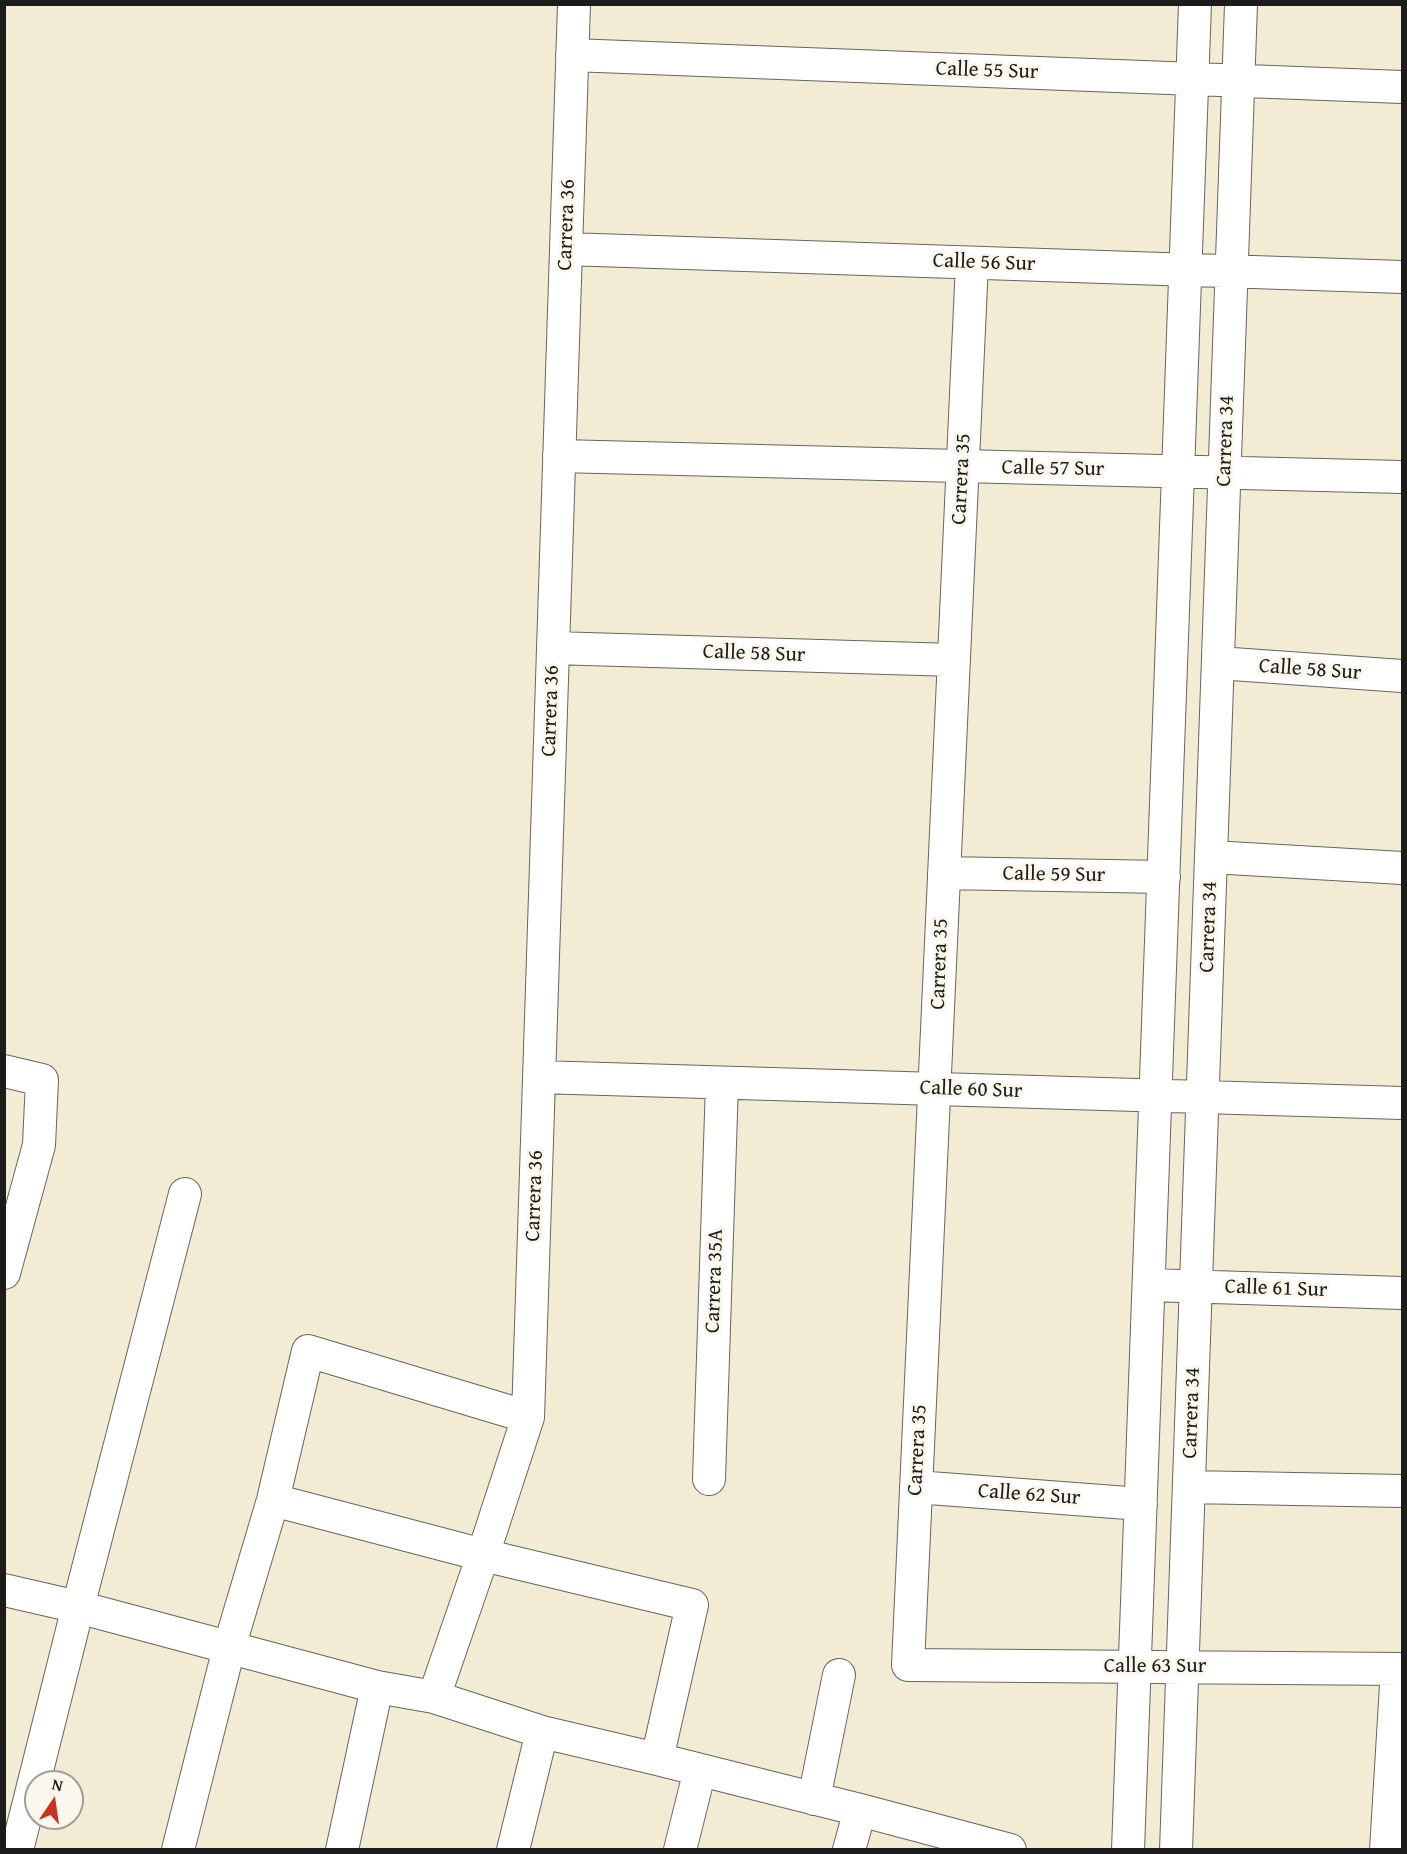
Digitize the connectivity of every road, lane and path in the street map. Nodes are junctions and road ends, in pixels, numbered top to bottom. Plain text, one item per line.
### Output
1 (574, 4) edge
2 (1195, 4) edge
3 (1241, 4) edge
4 (572, 56) junction
5 (1192, 79) junction
6 (1239, 80) junction
7 (1402, 87) edge
8 (566, 249) junction
9 (972, 263) junction
10 (1186, 270) junction
11 (1232, 271) junction
12 (1402, 277) edge
13 (559, 456) junction
14 (962, 466) junction
15 (1178, 472) junction
16 (1225, 473) junction
17 (1402, 477) edge
18 (553, 648) junction
19 (954, 660) junction
20 (1218, 663) junction
21 (1402, 676) edge
22 (1211, 856) junction
23 (1402, 868) edge
24 (944, 873) junction
25 (1164, 877) junction
26 (4, 1071) edge
27 (539, 1077) junction
28 (722, 1083) junction
29 (935, 1089) junction
30 (1155, 1096) junction
31 (1203, 1098) junction
32 (1402, 1103) edge
33 (185, 1194) dead end
34 (5, 1272) edge
35 (1149, 1285) junction
36 (1196, 1286) junction
37 (1402, 1293) edge
38 (528, 1417) junction
39 (709, 1479) dead end
40 (916, 1487) junction
41 (1189, 1487) junction
42 (1402, 1491) edge
43 (273, 1500) junction
44 (1141, 1504) junction
45 (483, 1555) junction
46 (4, 1590) edge
47 (78, 1607) junction
48 (229, 1648) junction
49 (909, 1665) joint
50 (1135, 1667) junction
51 (1183, 1667) junction
52 (1400, 1669) edge
53 (839, 1675) dead end
54 (377, 1687) junction
55 (434, 1698) junction
56 (542, 1732) junction
57 (657, 1759) junction
58 (700, 1770) junction
59 (814, 1799) junction
60 (860, 1809) junction
61 (1133, 1847) edge
62 (17, 1850) edge
63 (178, 1850) edge
64 (342, 1850) edge
65 (513, 1850) edge
66 (680, 1850) edge
67 (849, 1850) edge
68 (1010, 1850) edge
69 (1176, 1850) edge
70 (1386, 1850) edge

1 - 4 street, Carrera 36
2 - 5 street
3 - 6 street, Carrera 34
4 - 5 street, Calle 55 Sur
4 - 8 street, Carrera 36
5 - 6 street, Calle 55 Sur
5 - 10 street
6 - 7 street, Calle 55 Sur
6 - 11 street, Carrera 34
8 - 9 street, Calle 56 Sur
8 - 13 street, Carrera 36
9 - 10 street, Calle 56 Sur
9 - 14 street, Carrera 35
10 - 11 street, Calle 56 Sur
10 - 15 street
11 - 12 street, Calle 56 Sur
11 - 16 street, Carrera 34
13 - 14 street, Calle 57 Sur
13 - 18 street, Carrera 36
14 - 15 street, Calle 57 Sur
14 - 19 street, Carrera 35
15 - 16 street, Calle 57 Sur
15 - 25 street
16 - 17 street, Calle 57 Sur
16 - 20 street, Carrera 34
18 - 19 street, Calle 58 Sur
18 - 27 street, Carrera 36
19 - 24 street, Carrera 35
20 - 21 street, Calle 58 Sur
20 - 22 street, Carrera 34
22 - 23 street
22 - 31 street, Carrera 34
24 - 25 street, Calle 59 Sur
24 - 29 street, Carrera 35
25 - 30 street
26 - 34 street
27 - 28 street, Calle 60 Sur
27 - 38 street, Carrera 36
28 - 29 street, Calle 60 Sur
28 - 39 street, Carrera 35A
29 - 30 street, Calle 60 Sur
29 - 40 street, Carrera 35
30 - 31 street, Calle 60 Sur
30 - 35 street
31 - 32 street, Calle 60 Sur
31 - 36 street, Carrera 34
33 - 47 street
35 - 36 street, Calle 61 Sur
35 - 44 street
36 - 37 street, Calle 61 Sur
36 - 41 street, Carrera 34
38 - 43 street
38 - 45 street, Carrera 36
40 - 44 street, Calle 62 Sur
40 - 49 street, Carrera 35
41 - 42 street
41 - 51 street, Carrera 34
43 - 45 street
43 - 48 street
44 - 50 street
45 - 55 street, Carrera 36
45 - 57 street
46 - 47 street
47 - 48 street
47 - 62 street
48 - 54 street
48 - 63 street
49 - 50 street, Calle 63 Sur
50 - 51 street, Calle 63 Sur
50 - 61 street
51 - 52 street, Calle 63 Sur
51 - 69 street, Carrera 34
52 - 70 street
53 - 59 street
54 - 55 street
54 - 64 street
55 - 56 street
56 - 57 street
56 - 65 street
57 - 58 street
58 - 59 street
58 - 66 street
59 - 60 street
60 - 67 street
60 - 68 street

